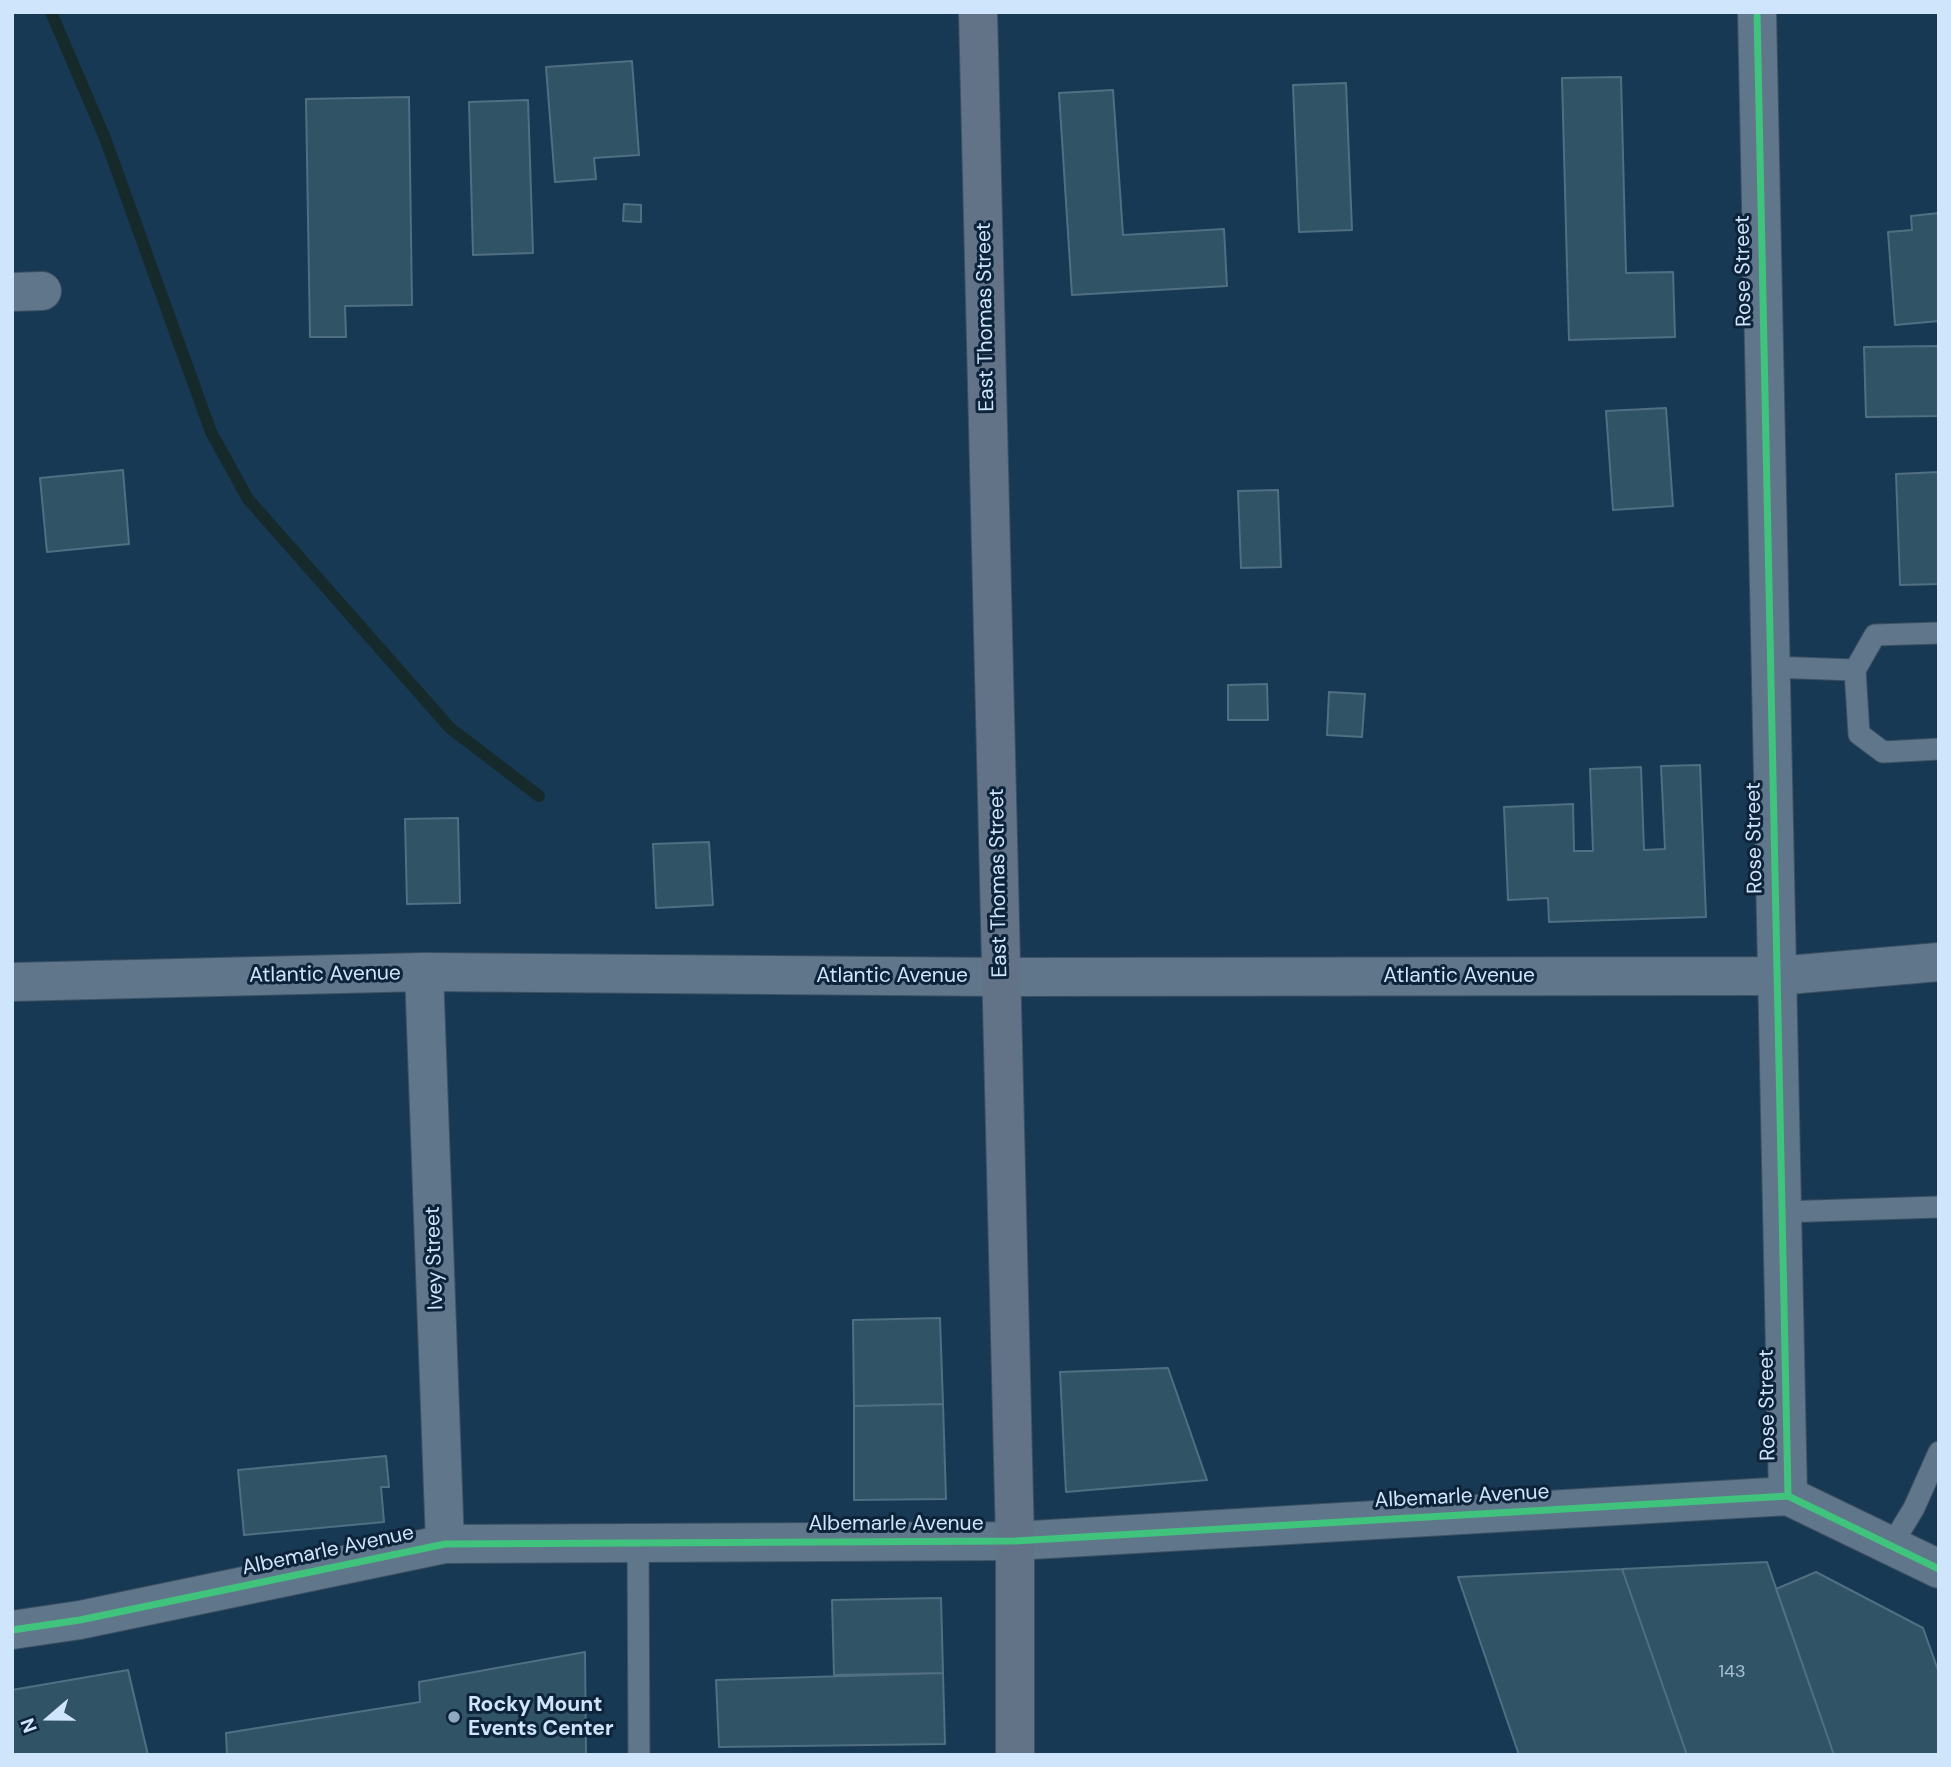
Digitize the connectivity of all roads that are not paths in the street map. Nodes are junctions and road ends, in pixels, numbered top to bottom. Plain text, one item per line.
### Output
1 (978, 12) edge
2 (1757, 12) edge
3 (1939, 634) edge
4 (1770, 667) junction
5 (1855, 670) junction
6 (1939, 749) edge
7 (1939, 962) edge
8 (424, 972) junction
9 (1776, 976) junction
10 (1001, 977) junction
11 (12, 982) edge
12 (1939, 1207) edge
13 (1781, 1212) junction
14 (1939, 1452) edge
15 (1788, 1496) junction
16 (1015, 1541) junction
17 (445, 1544) junction
18 (638, 1544) junction
19 (1891, 1546) junction
20 (1939, 1569) edge
21 (12, 1630) edge
22 (639, 1755) edge
23 (1015, 1755) edge

1 - 10 main road, East Thomas Street
2 - 4 street, Rose Street
3 - 5 lane
4 - 5 lane
4 - 9 street, Rose Street
5 - 6 lane
7 - 9 street, Atlantic Avenue
8 - 10 street, Atlantic Avenue
8 - 11 street, Atlantic Avenue
8 - 17 street, Ivey Street
9 - 10 street, Atlantic Avenue
9 - 13 street, Rose Street
10 - 16 main road, East Thomas Street
12 - 13 lane
13 - 15 street, Rose Street
14 - 19 lane
15 - 16 street, Albemarle Avenue
15 - 19 street
16 - 18 street, Albemarle Avenue
16 - 23 main road, East Thomas Street
17 - 18 street, Albemarle Avenue
17 - 21 street, Albemarle Avenue
18 - 22 lane
19 - 20 street

